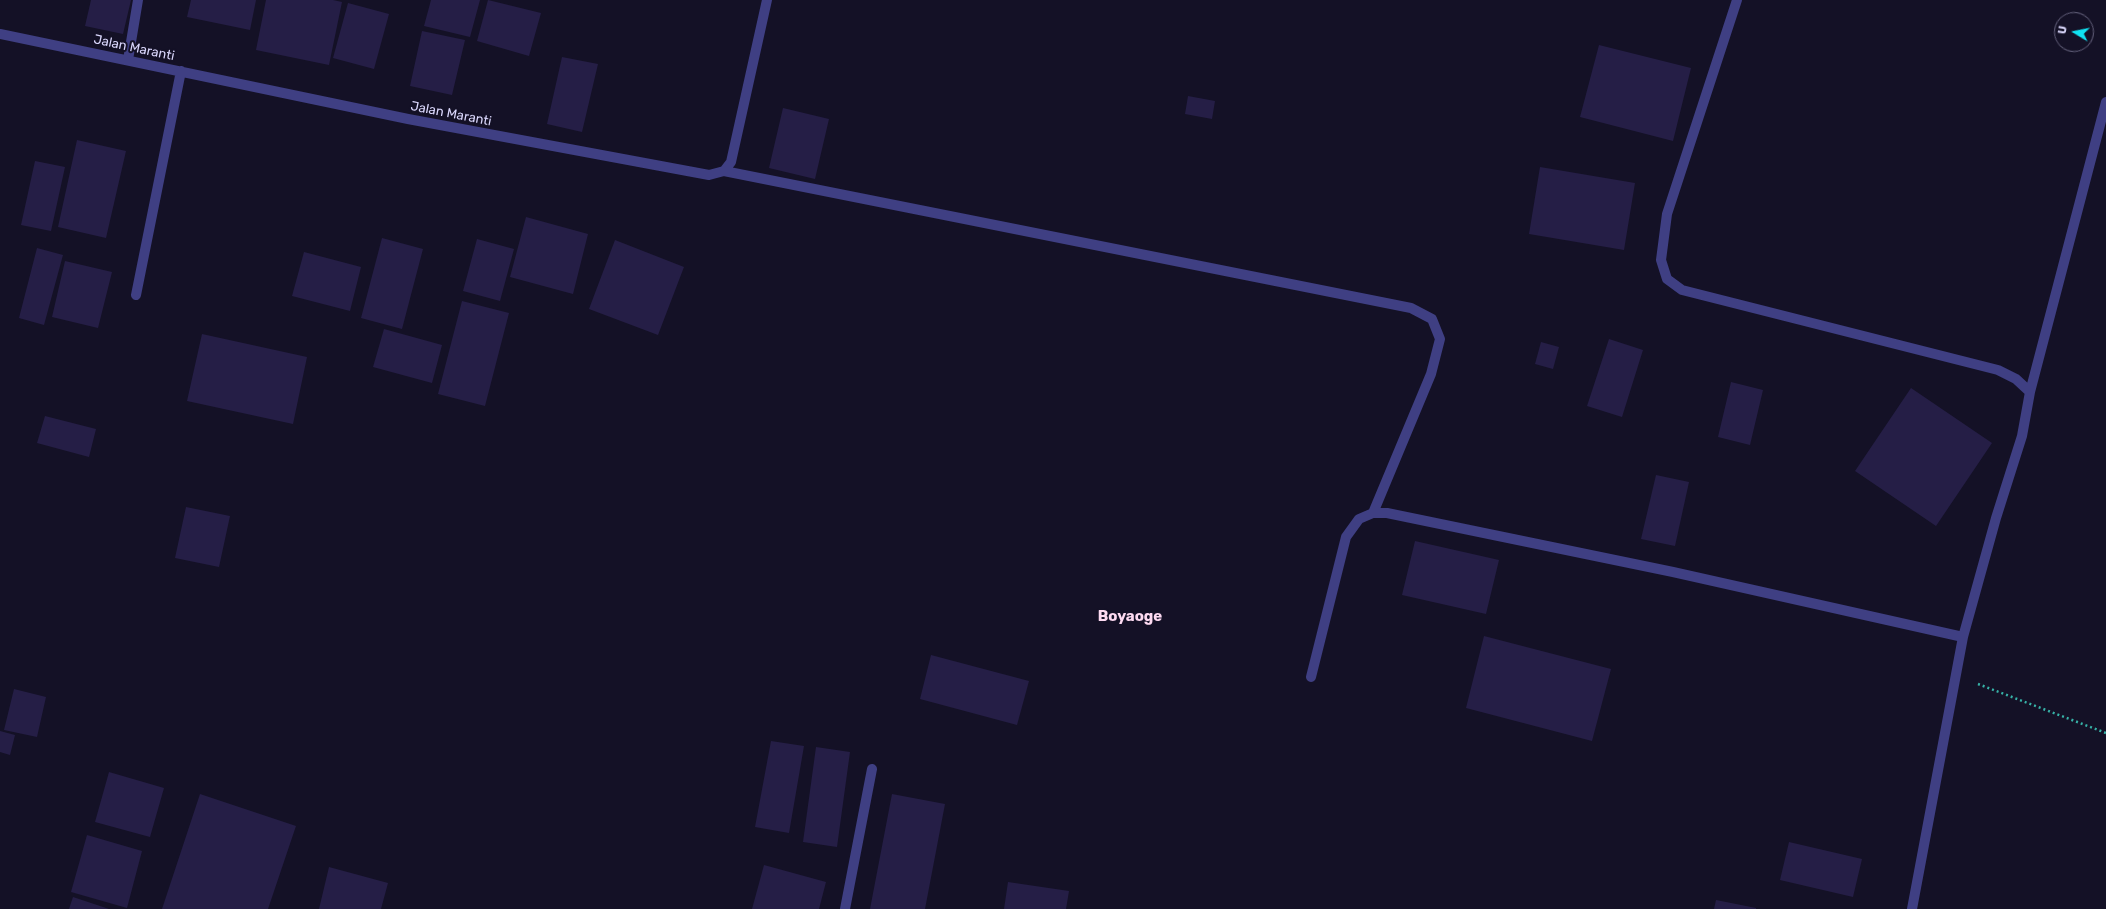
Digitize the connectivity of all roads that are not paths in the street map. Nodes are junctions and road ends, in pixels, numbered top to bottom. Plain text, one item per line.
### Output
1 (138, 0) edge
2 (767, 0) edge
3 (1737, 0) edge
4 (0, 34) edge
5 (128, 60) junction
6 (181, 71) junction
7 (2106, 102) edge
8 (724, 171) junction
9 (136, 295) dead end
10 (2030, 392) junction
11 (1373, 513) junction
12 (1963, 637) junction
13 (1311, 677) dead end
14 (872, 769) dead end
15 (845, 909) edge
16 (1912, 909) edge

1 - 5 street
2 - 8 street
3 - 10 street
4 - 5 street, Jalan Maranti
5 - 6 street, Jalan Maranti
6 - 8 street, Jalan Maranti
6 - 9 street
7 - 10 street
8 - 11 street
10 - 12 street
11 - 12 street
11 - 13 street
12 - 16 street
14 - 15 street

